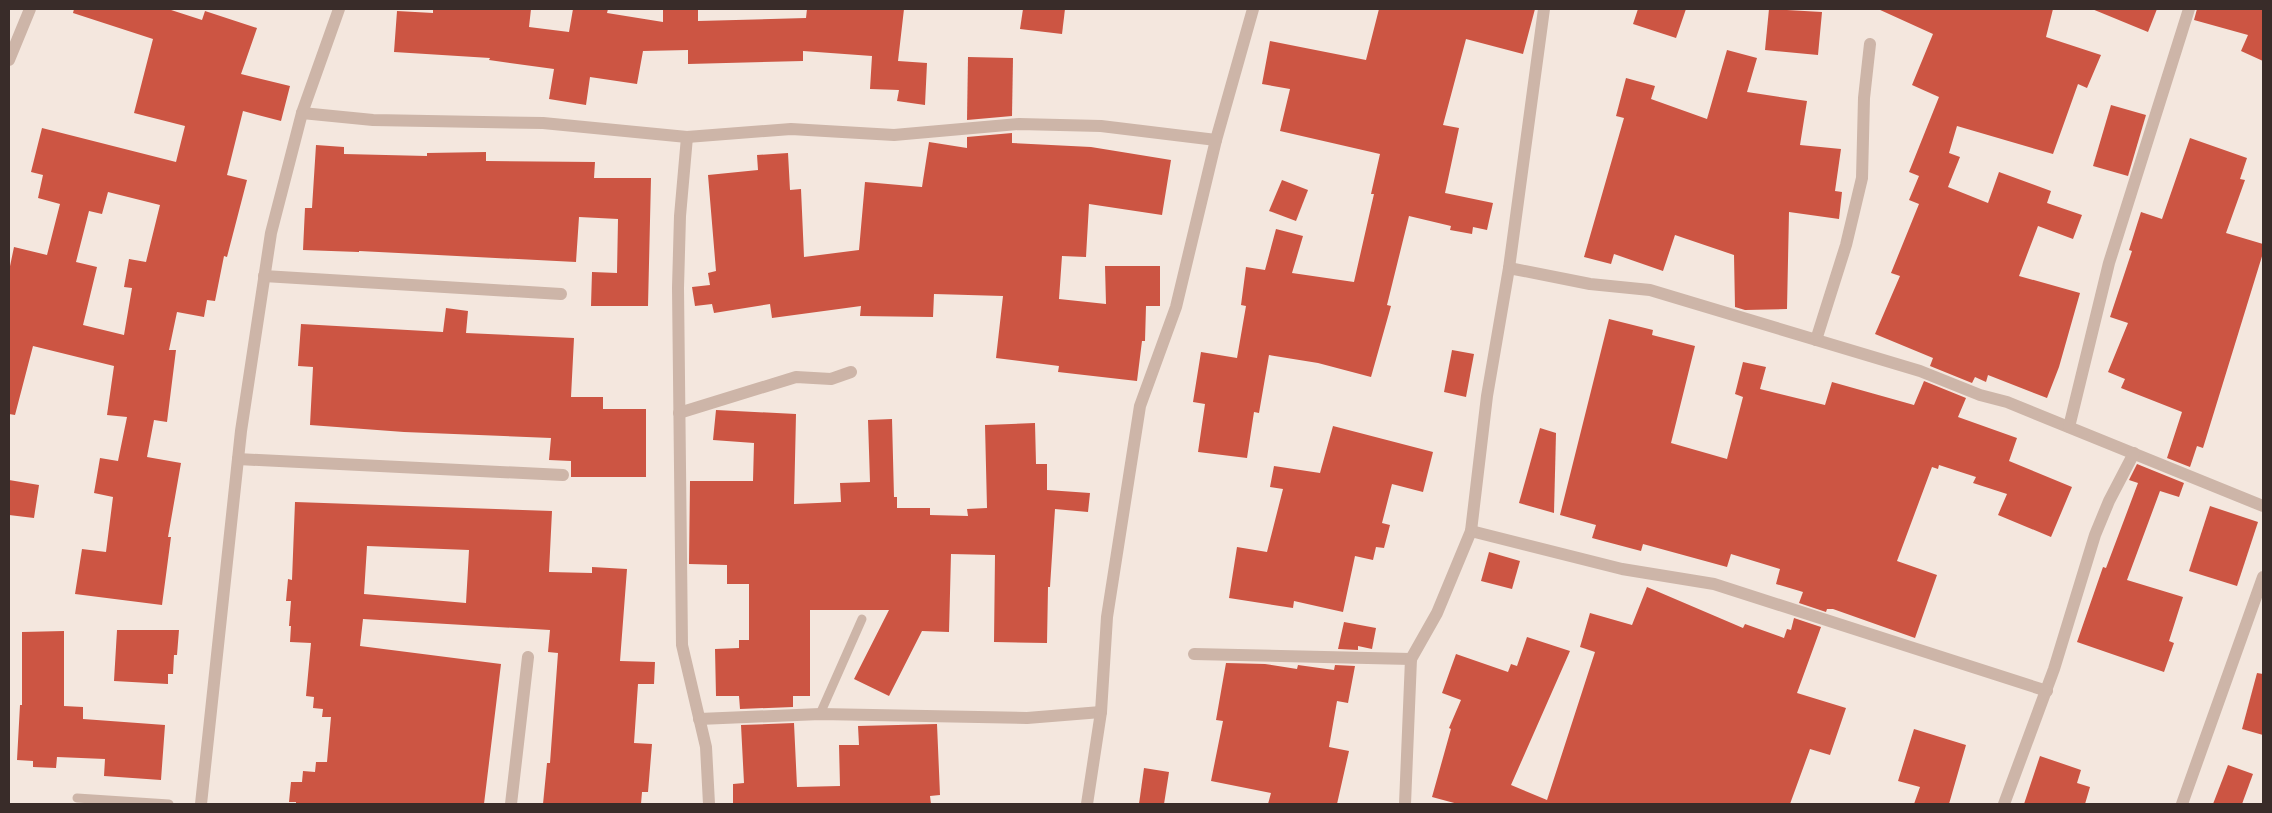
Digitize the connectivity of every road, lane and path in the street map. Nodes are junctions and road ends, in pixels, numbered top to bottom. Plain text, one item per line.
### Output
1 (30, 9) edge
2 (339, 9) edge
3 (1253, 9) edge
4 (1544, 9) edge
5 (2189, 9) edge
6 (1870, 44) dead end
7 (9, 60) edge
8 (302, 113) junction
9 (687, 137) junction
10 (1216, 140) junction
11 (1509, 268) junction
12 (264, 276) junction
13 (562, 294) dead end
14 (1816, 340) junction
15 (851, 372) dead end
16 (680, 413) junction
17 (2069, 427) junction
18 (2134, 453) junction
19 (238, 459) junction
20 (563, 475) dead end
21 (2263, 506) edge
22 (1472, 531) junction
23 (2263, 577) edge
24 (862, 618) dead end
25 (1194, 654) dead end
26 (528, 657) dead end
27 (1411, 659) junction
28 (2047, 691) junction
29 (1101, 712) junction
30 (820, 714) junction
31 (700, 719) junction
32 (77, 798) dead end
33 (169, 804) edge
34 (201, 804) edge
35 (511, 804) edge
36 (709, 804) edge
37 (1087, 804) edge
38 (1405, 804) edge
39 (2004, 804) edge
40 (2182, 804) edge

1 - 7 street
2 - 8 street
3 - 10 street
4 - 11 street
5 - 17 street
6 - 14 street
8 - 9 street
8 - 12 street
9 - 10 street
9 - 16 street
10 - 29 street
11 - 14 street
11 - 22 street
12 - 13 street
12 - 19 street
14 - 17 street
15 - 16 street
16 - 31 street
17 - 18 street
18 - 21 street
18 - 28 street
19 - 20 street
19 - 34 street
22 - 27 street
22 - 28 street
23 - 40 street
24 - 30 lane
25 - 27 street
26 - 35 street
27 - 38 street
28 - 39 street
29 - 30 street
29 - 37 street
30 - 31 street
31 - 36 street
32 - 33 lane

